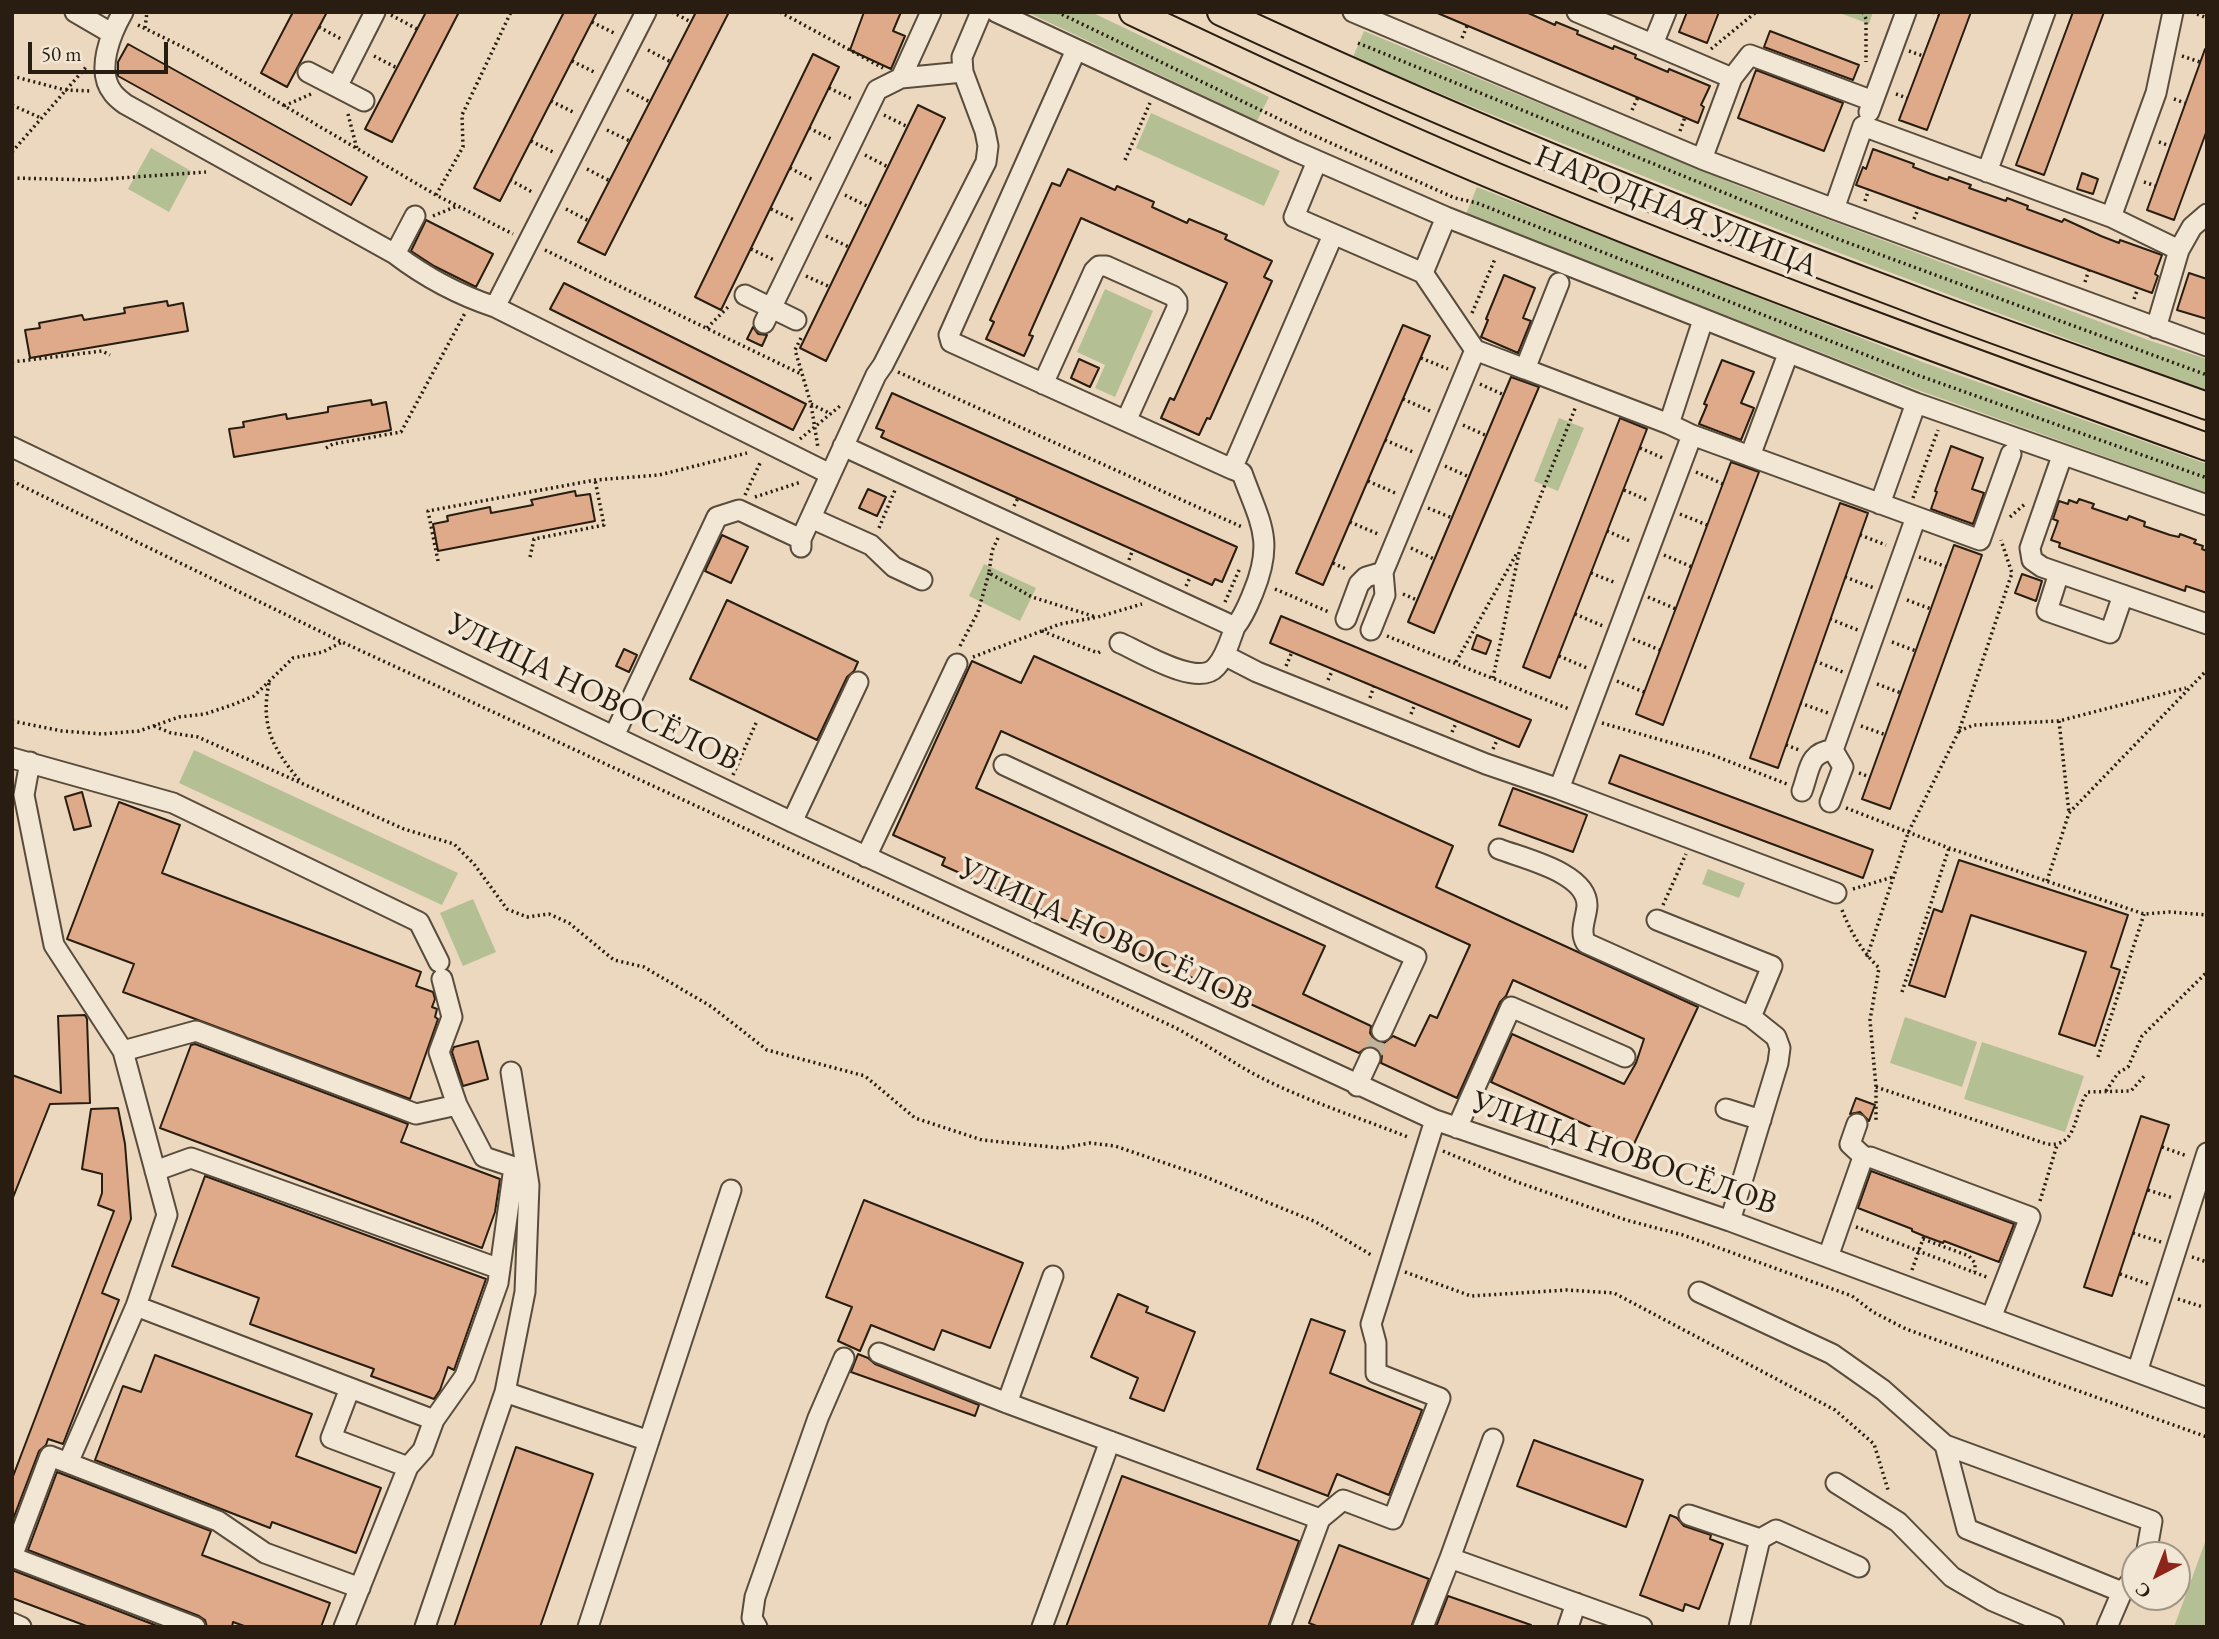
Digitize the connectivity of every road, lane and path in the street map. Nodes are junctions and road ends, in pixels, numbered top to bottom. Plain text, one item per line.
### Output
1 (75, 12) edge
2 (147, 12) edge
3 (376, 12) edge
4 (386, 12) edge
5 (511, 12) edge
6 (646, 12) edge
7 (672, 12) edge
8 (780, 12) edge
9 (931, 12) edge
10 (981, 12) edge
11 (996, 12) edge
12 (1057, 12) edge
13 (1133, 12) edge
14 (1221, 12) edge
15 (1353, 12) edge
16 (1577, 12) edge
17 (1666, 12) edge
18 (1756, 12) edge
19 (1863, 12) edge
20 (1906, 12) edge
21 (1933, 12) edge
22 (2045, 12) edge
23 (2173, 12) edge
24 (2192, 12) edge
25 (1939, 15) dead end
26 (2207, 18) edge
27 (1387, 19) edge
28 (691, 22) dead end
29 (1467, 26) dead end
30 (115, 27) edge
31 (145, 28) junction
32 (417, 29) dead end
33 (1462, 40) dead end
34 (1358, 43) dead end
35 (1653, 44) junction
36 (1076, 50) junction
37 (1695, 62) junction
38 (308, 72) dead end
39 (963, 72) junction
40 (12, 76) edge
41 (901, 78) junction
42 (1732, 78) junction
43 (339, 88) junction
44 (65, 90) junction
45 (111, 91) junction
46 (1638, 97) dead end
47 (1873, 101) junction
48 (364, 102) dead end
49 (1150, 103) dead end
50 (12, 105) edge
51 (1632, 112) dead end
52 (1685, 117) dead end
53 (41, 118) junction
54 (1863, 126) junction
55 (1679, 132) dead end
56 (357, 149) junction
57 (12, 152) edge
58 (1702, 159) junction
59 (1125, 160) dead end
60 (1317, 161) junction
61 (243, 170) junction
62 (1987, 172) junction
63 (12, 178) edge
64 (1869, 189) dead end
65 (436, 195) junction
66 (1864, 203) dead end
67 (457, 206) junction
68 (1919, 207) dead end
69 (1834, 209) junction
70 (2207, 214) edge
71 (415, 216) joint
72 (1446, 217) junction
73 (2111, 217) junction
74 (1914, 221) dead end
75 (1333, 234) junction
76 (528, 242) junction
77 (2179, 250) junction
78 (395, 254) junction
79 (1495, 259) dead end
80 (2089, 270) dead end
81 (1423, 273) junction
82 (2085, 282) dead end
83 (1559, 284) dead end
84 (2138, 288) dead end
85 (472, 299) junction
86 (739, 299) joint
87 (2134, 299) dead end
88 (495, 307) junction
89 (767, 315) junction
90 (1703, 320) junction
91 (707, 328) junction
92 (2156, 328) junction
93 (799, 329) joint
94 (1464, 334) junction
95 (2207, 346) edge
96 (1475, 350) junction
97 (1788, 354) junction
98 (110, 355) dead end
99 (12, 362) edge
100 (883, 365) junction
101 (1525, 369) junction
102 (801, 373) junction
103 (2207, 375) edge
104 (1043, 384) junction
105 (1582, 391) junction
106 (846, 402) dead end
107 (1916, 403) junction
108 (811, 404) junction
109 (2207, 406) edge
110 (831, 414) junction
111 (842, 419) dead end
112 (1126, 421) junction
113 (1669, 424) junction
114 (814, 427) junction
115 (1938, 428) dead end
116 (1692, 435) junction
117 (843, 446) junction
118 (12, 447) edge
119 (2207, 447) edge
120 (326, 448) dead end
121 (773, 448) junction
122 (2011, 454) dead end
123 (1750, 456) junction
124 (2062, 456) junction
125 (1232, 469) junction
126 (826, 472) junction
127 (903, 474) junction
128 (2207, 478) edge
129 (595, 480) junction
130 (12, 481) edge
131 (2054, 481) junction
132 (1880, 504) junction
133 (2207, 505) edge
134 (1911, 516) junction
135 (811, 518) junction
136 (2008, 519) dead end
137 (1006, 521) junction
138 (1264, 533) junction
139 (2002, 533) dead end
140 (870, 545) junction
141 (1520, 548) junction
142 (530, 557) dead end
143 (438, 561) dead end
144 (1382, 572) junction
145 (989, 573) junction
146 (2059, 573) junction
147 (922, 580) dead end
148 (1258, 582) junction
149 (1169, 595) junction
150 (2123, 595) junction
151 (1098, 617) junction
152 (1346, 619) joint
153 (2207, 624) edge
154 (1235, 626) junction
155 (1371, 630) joint
156 (1040, 631) junction
157 (342, 642) junction
158 (1120, 643) joint
159 (1224, 655) junction
160 (1456, 662) junction
161 (957, 664) junction
162 (2207, 670) edge
163 (1493, 678) junction
164 (858, 682) dead end
165 (269, 683) junction
166 (2188, 688) junction
167 (1586, 716) junction
168 (12, 721) edge
169 (2059, 721) junction
170 (756, 723) dead end
171 (154, 726) junction
172 (1959, 731) junction
173 (614, 736) junction
174 (1833, 750) junction
175 (21, 760) edge
176 (1004, 765) dead end
177 (732, 777) dead end
178 (302, 782) junction
179 (1559, 789) junction
180 (1802, 791) joint
181 (1830, 802) joint
182 (2069, 813) junction
183 (792, 822) junction
184 (1908, 833) junction
185 (1693, 840) junction
186 (1948, 848) junction
187 (1499, 849) dead end
188 (866, 857) junction
189 (1894, 877) junction
190 (2047, 881) junction
191 (1836, 894) junction
192 (2144, 914) junction
193 (2207, 915) edge
194 (1657, 920) joint
195 (1867, 957) junction
196 (2207, 972) edge
197 (1902, 992) dead end
198 (1751, 1017) junction
199 (1382, 1031) tunnel mouth
200 (123, 1051) junction
201 (2098, 1057) dead end
202 (1370, 1058) tunnel mouth
203 (1625, 1058) dead end
204 (511, 1072) dead end
205 (2146, 1074) dead end
206 (1357, 1086) junction
207 (1876, 1087) junction
208 (2106, 1091) junction
209 (457, 1105) junction
210 (1727, 1108) dead end
211 (1435, 1120) junction
212 (1761, 1120) junction
213 (1857, 1124) dead end
214 (1457, 1128) junction
215 (1427, 1145) junction
216 (2057, 1145) junction
217 (2162, 1147) dead end
218 (2205, 1157) edge
219 (1868, 1158) junction
220 (155, 1171) junction
221 (732, 1190) dead end
222 (2148, 1190) dead end
223 (2191, 1204) junction
224 (2030, 1217) junction
225 (1730, 1221) junction
226 (1841, 1221) junction
227 (2133, 1233) dead end
228 (2177, 1247) junction
229 (1919, 1251) junction
230 (1828, 1257) junction
231 (1389, 1266) junction
232 (500, 1269) junction
233 (1911, 1271) dead end
234 (1975, 1272) junction
235 (2120, 1275) dead end
236 (1053, 1276) dead end
237 (2004, 1283) junction
238 (1699, 1292) dead end
239 (2163, 1292) junction
240 (136, 1306) junction
241 (2203, 1307) dead end
242 (1991, 1318) junction
243 (879, 1353) dead end
244 (844, 1358) dead end
245 (2137, 1372) junction
246 (350, 1388) junction
247 (505, 1392) junction
248 (2207, 1398) edge
249 (1007, 1403) junction
250 (434, 1420) junction
251 (2207, 1437) edge
252 (1493, 1438) dead end
253 (649, 1441) junction
254 (1110, 1441) junction
255 (1945, 1445) junction
256 (68, 1463) junction
257 (408, 1466) junction
258 (1836, 1483) dead end
259 (1689, 1515) dead end
260 (1320, 1519) junction
261 (1898, 1522) junction
262 (1760, 1539) junction
263 (2148, 1541) edge
264 (12, 1557) edge
265 (1450, 1558) junction
266 (1859, 1567) dead end
267 (360, 1588) junction
268 (2121, 1592) edge
269 (2121, 1594) edge
270 (1576, 1603) junction
271 (12, 1623) edge
272 (21, 1627) edge
273 (195, 1627) edge
274 (344, 1627) edge
275 (425, 1627) edge
276 (588, 1627) edge
277 (757, 1627) edge
278 (1042, 1627) edge
279 (1280, 1627) edge
280 (1423, 1627) edge
281 (1568, 1627) edge
282 (1642, 1627) edge
283 (1739, 1627) edge
284 (2054, 1627) edge
285 (2107, 1627) edge

1 - 30 street
2 - 31 path
3 - 43 street
4 - 32 path
5 - 65 path
6 - 76 street
7 - 28 path
8 - 41 path
9 - 41 street
10 - 39 street
11 - 36 street
12 - 128 path
13 - 119 main road, НАРОДНАЯ УЛИЦА
14 - 109 main road, НАРОДНАЯ УЛИЦА
15 - 27 street
16 - 35 street
17 - 35 street
18 - 37 path
19 - 47 path
20 - 47 street
21 - 25 path
22 - 62 street
23 - 73 street
24 - 26 path
27 - 58 street
29 - 33 path
30 - 31 path
30 - 44 path
30 - 45 street
31 - 56 path
34 - 103 path
35 - 37 street
36 - 60 street
36 - 104 street
37 - 42 street
38 - 43 street
39 - 41 street
39 - 100 street
40 - 44 path
41 - 89 street
42 - 47 street
42 - 58 street
43 - 48 street
43 - 56 path
44 - 45 path
44 - 53 path
45 - 61 street
46 - 51 path
47 - 54 street
49 - 59 path
50 - 53 path
52 - 55 path
53 - 57 path
54 - 62 street
54 - 69 street
56 - 65 path
58 - 69 street
60 - 72 street
60 - 75 street
61 - 63 path
61 - 78 street
62 - 73 street
64 - 66 path
65 - 67 path
67 - 71 path
67 - 76 path
68 - 74 path
69 - 92 street
70 - 77 street
71 - 78 street
72 - 81 street
72 - 90 street
73 - 77 street
75 - 81 street
75 - 125 street
76 - 88 street
76 - 91 path
77 - 92 street
78 - 85 street
79 - 94 path
80 - 82 path
81 - 94 street
83 - 101 street
84 - 87 path
85 - 88 street
85 - 120 path
86 - 89 street
86 - 91 path
88 - 121 street
89 - 93 street
90 - 97 street
90 - 113 street
91 - 102 path
92 - 95 street
93 - 102 path
94 - 96 street
96 - 101 street
96 - 144 street
97 - 107 street
97 - 123 street
98 - 99 path
100 - 117 street
100 - 138 path
101 - 105 street
102 - 108 path
104 - 112 street
104 - 112 street
105 - 113 street
105 - 141 path
106 - 110 path
107 - 124 street
107 - 132 street
108 - 110 path
108 - 114 path
110 - 111 path
110 - 114 path
112 - 125 street
113 - 116 street
114 - 121 path
114 - 126 path
115 - 134 path
116 - 123 street
116 - 167 street
117 - 126 street
117 - 127 street
118 - 173 street, УЛИЦА НОВОСЁЛОВ
121 - 126 street
121 - 126 path
121 - 129 path
122 - 134 street
123 - 132 street
124 - 131 street
124 - 133 street
125 - 138 street
126 - 135 street
127 - 137 street
127 - 140 path
129 - 142 path
129 - 143 path
130 - 157 path
131 - 136 path
131 - 146 street
132 - 134 street
134 - 174 street
135 - 140 street
135 - 173 street
137 - 145 path
137 - 149 street
138 - 148 street
139 - 172 path
140 - 147 street
141 - 160 path
141 - 163 path
144 - 152 street
144 - 155 street
145 - 151 path
145 - 161 path
146 - 150 street
146 - 150 street
148 - 152 path
148 - 154 street
149 - 151 path
149 - 154 street
150 - 153 street
151 - 156 path
154 - 159 street
155 - 160 path
156 - 158 path
156 - 161 path
157 - 165 path
157 - 215 path
158 - 159 street
159 - 179 street
160 - 163 path
161 - 188 street
162 - 166 path
163 - 167 path
164 - 183 street
165 - 171 path
165 - 178 path
166 - 169 path
166 - 182 path
167 - 179 street
167 - 180 path
168 - 171 path
169 - 172 path
169 - 182 path
170 - 177 path
171 - 178 path
172 - 184 path
173 - 183 street, УЛИЦА НОВОСЁЛОВ
174 - 180 street
174 - 181 street
175 - 200 street
175 - 209 street
176 - 199 street
178 - 231 path
179 - 185 street
181 - 184 path
182 - 190 path
183 - 188 street, УЛИЦА НОВОСЁЛОВ
184 - 186 path
184 - 189 path
185 - 191 street
185 - 194 path
186 - 190 path
186 - 197 path
187 - 198 street
188 - 206 street, УЛИЦА НОВОСЁЛОВ
189 - 191 path
189 - 195 path
190 - 192 path
191 - 195 path
192 - 193 path
192 - 201 path
194 - 198 street
195 - 207 path
196 - 208 path
198 - 212 street
200 - 209 street
200 - 220 street
202 - 206 street
203 - 214 street
204 - 247 street
205 - 208 path
206 - 211 street, УЛИЦА НОВОСЁЛОВ
207 - 216 path
207 - 219 path
208 - 216 path
209 - 232 street
210 - 212 street
211 - 214 street, УЛИЦА НОВОСЁЛОВ
211 - 215 street
212 - 225 street
213 - 219 street
214 - 225 street, УЛИЦА НОВОСЁЛОВ
215 - 231 street
215 - 251 path
216 - 224 path
217 - 218 path
218 - 223 street
219 - 224 street
219 - 226 street
220 - 232 street
220 - 240 street
221 - 253 street
222 - 223 path
223 - 228 street
224 - 237 street
225 - 230 street, УЛИЦА НОВОСЁЛОВ
226 - 229 path
226 - 230 street
227 - 228 path
228 - 239 street
229 - 233 path
229 - 234 path
229 - 234 path
230 - 242 street, УЛИЦА НОВОСЁЛОВ
231 - 260 street
231 - 261 path
232 - 250 street
234 - 237 path
235 - 239 path
236 - 249 street
237 - 242 street
238 - 255 street
239 - 241 path
239 - 245 street
240 - 246 street
240 - 256 street
242 - 245 street, УЛИЦА НОВОСЁЛОВ
243 - 249 street
244 - 277 street
245 - 248 street, УЛИЦА НОВОСЁЛОВ
246 - 250 street
246 - 257 street
247 - 253 street
247 - 275 street
249 - 254 street
250 - 257 street
252 - 265 street
253 - 276 street
254 - 260 street
254 - 278 street
255 - 263 street
255 - 268 street
256 - 264 street
256 - 267 street
257 - 267 street
258 - 261 street
259 - 262 street
260 - 279 street
261 - 284 street
262 - 266 street
262 - 283 street
264 - 273 street
265 - 270 street
265 - 280 street
267 - 274 street
269 - 285 street
270 - 281 street
270 - 282 street
271 - 272 street

